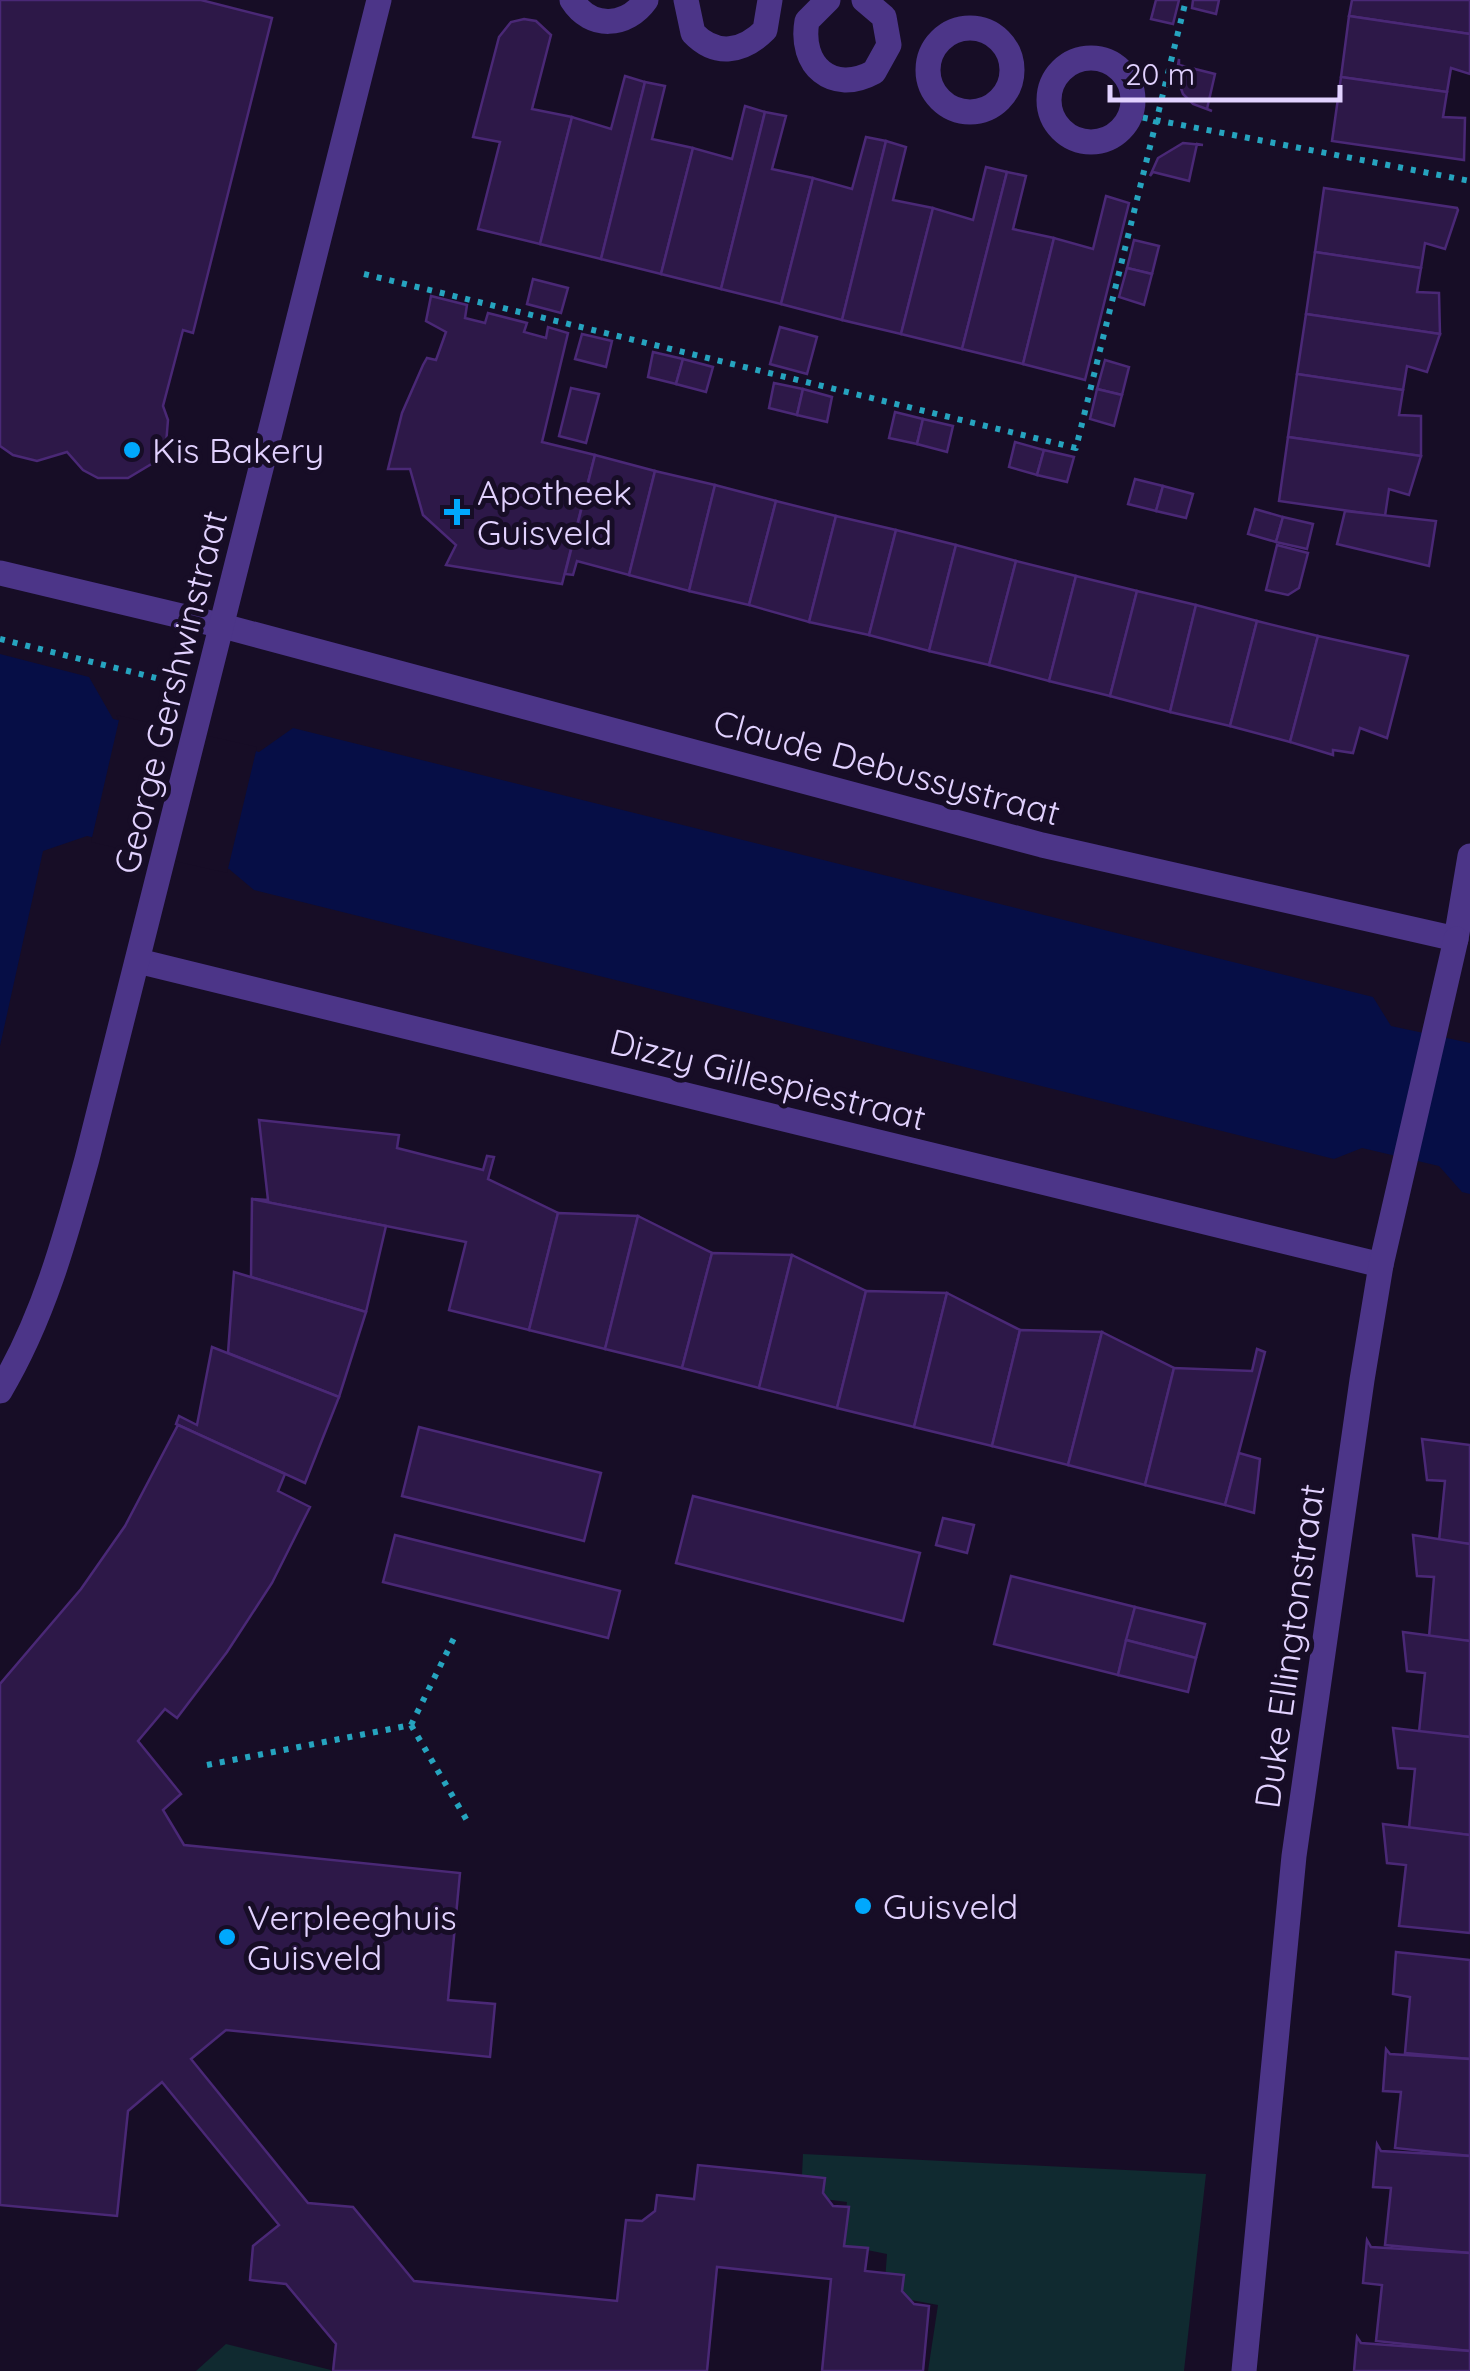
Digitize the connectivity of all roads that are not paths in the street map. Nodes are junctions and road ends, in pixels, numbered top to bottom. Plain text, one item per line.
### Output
1 (379, 0) edge
2 (572, 0) edge
3 (646, 0) edge
4 (686, 0) edge
5 (828, 0) edge
6 (864, 0) edge
7 (769, 9) edge
8 (806, 28) junction
9 (888, 48) junction
10 (928, 60) junction
11 (1012, 77) junction
12 (1051, 87) junction
13 (0, 572) edge
14 (223, 626) junction
15 (1470, 856) edge
16 (1456, 939) junction
17 (138, 961) junction
18 (1381, 1265) junction
19 (0, 1390) edge
20 (1244, 2371) edge

1 - 14 street, George Gershwinstraat
2 - 3 street
4 - 7 street
5 - 8 street
6 - 9 street
7 - 8 street
8 - 9 street
9 - 10 street
10 - 11 street
10 - 11 street
11 - 12 street
12 - 12 street
13 - 14 street, Claude Debussystraat
14 - 16 street, Claude Debussystraat
14 - 17 street, George Gershwinstraat
15 - 16 street
16 - 18 street, Duke Ellingtonstraat
17 - 18 street, Dizzy Gillespiestraat
17 - 19 street, George Gershwinstraat
18 - 20 street, Duke Ellingtonstraat

